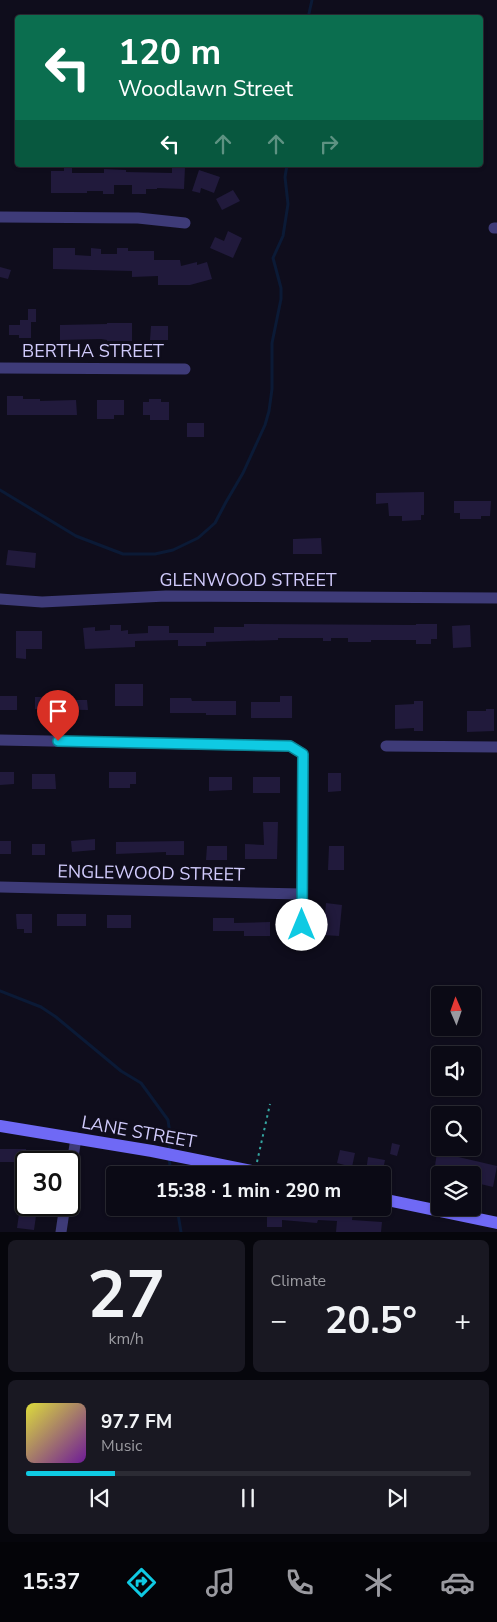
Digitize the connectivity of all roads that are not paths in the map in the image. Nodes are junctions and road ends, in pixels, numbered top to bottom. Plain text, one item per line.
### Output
1 (0, 217) edge
2 (185, 223) dead end
3 (0, 368) edge
4 (185, 369) dead end
5 (497, 598) edge
6 (0, 599) edge
7 (0, 740) edge
8 (386, 746) dead end
9 (497, 747) edge
10 (0, 887) edge
11 (302, 894) junction
12 (302, 925) dead end
13 (0, 1126) edge
14 (76, 1138) junction
15 (74, 1151) edge
16 (228, 1166) edge
17 (391, 1200) edge
18 (63, 1216) edge
19 (497, 1223) edge
20 (61, 1232) edge

1 - 2 street
3 - 4 street, BERTHA STREET
5 - 6 street, GLENWOOD STREET
7 - 11 street
8 - 9 street
10 - 11 street, ENGLEWOOD STREET
11 - 12 street
13 - 14 main road, LANE STREET
14 - 15 street
14 - 16 main road, LANE STREET
17 - 19 main road
18 - 20 street

